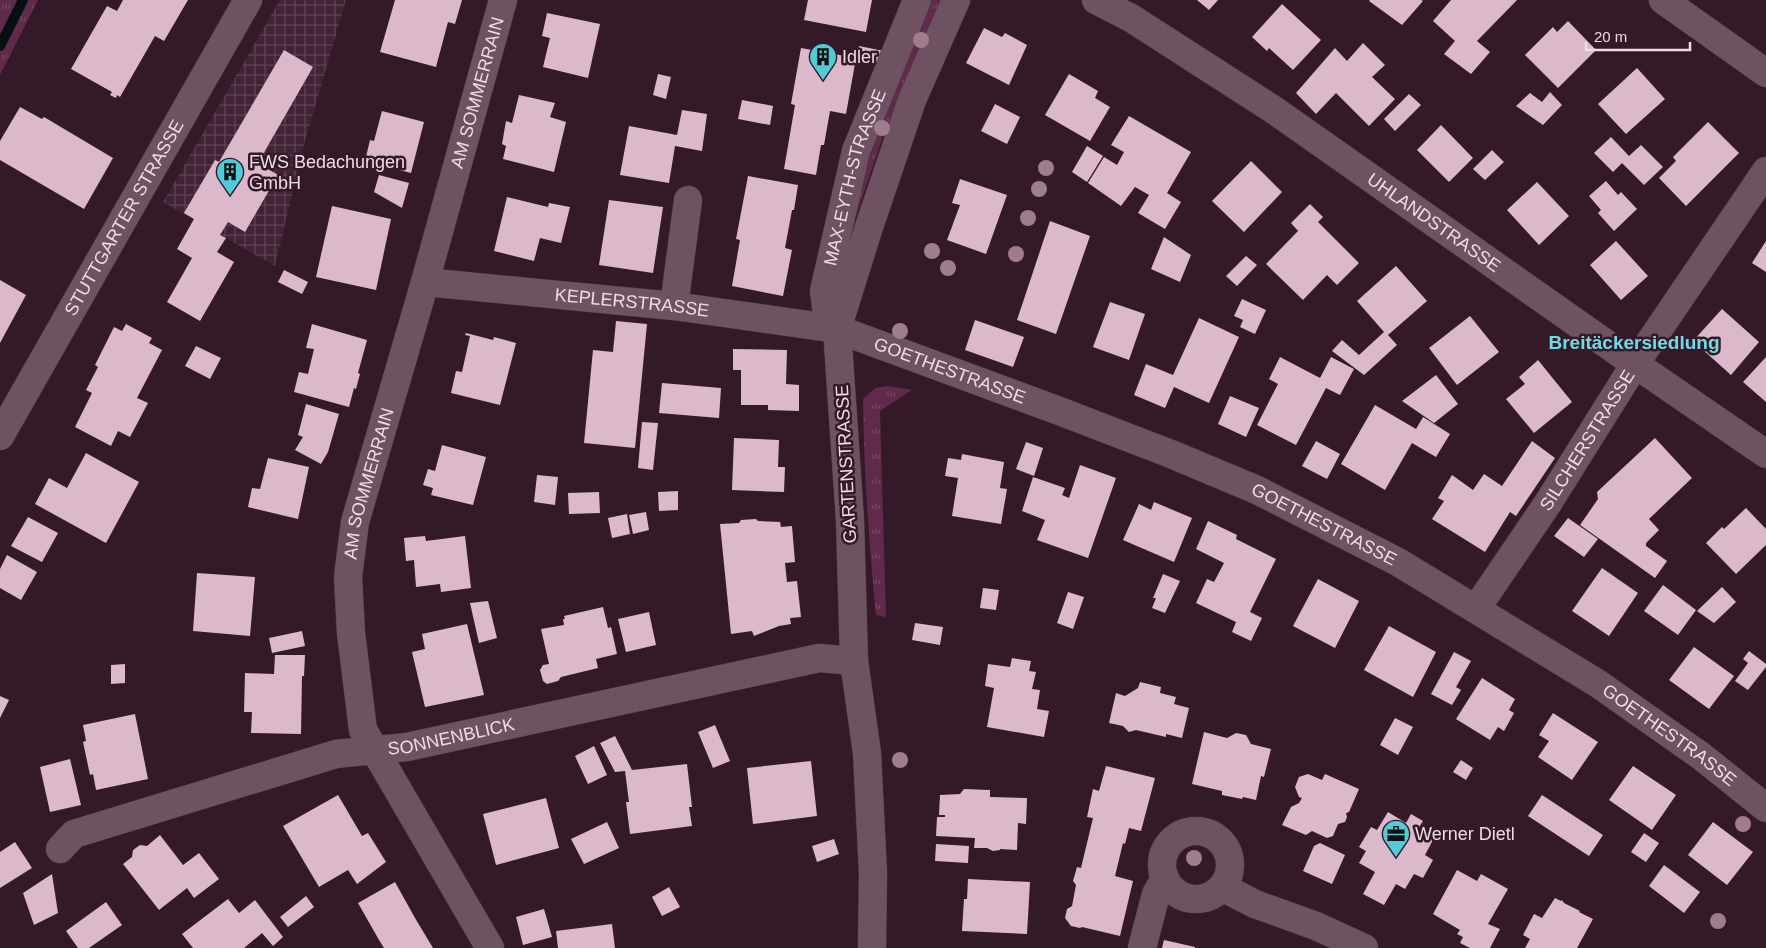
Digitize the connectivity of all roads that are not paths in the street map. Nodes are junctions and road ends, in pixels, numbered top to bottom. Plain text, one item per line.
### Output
1 (248, 0) edge
2 (503, 0) edge
3 (917, 0) edge
4 (956, 0) edge
5 (1096, 0) edge
6 (1663, 0) edge
7 (1766, 73) edge
8 (1766, 171) edge
9 (688, 200) dead end
10 (425, 282) junction
11 (674, 306) junction
12 (837, 330) junction
13 (1635, 364) junction
14 (0, 436) edge
15 (1766, 454) edge
16 (1476, 609) junction
17 (854, 661) junction
18 (373, 750) junction
19 (1766, 808) edge
20 (60, 849) dead end
21 (1165, 878) junction
22 (1222, 887) junction
23 (490, 948) edge
24 (872, 948) edge
25 (1142, 948) edge
26 (1364, 948) edge

1 - 14 street, STUTTGARTER STRASSE
2 - 10 street, AM SOMMERRAIN
3 - 12 street, MAX-EYTH-STRASSE
4 - 12 street, GARTENSTRASSE
5 - 13 street, UHLANDSTRASSE
6 - 7 street
8 - 13 street, SILCHERSTRASSE
9 - 11 street
10 - 11 street, KEPLERSTRASSE
10 - 18 street, AM SOMMERRAIN
11 - 12 street, KEPLERSTRASSE
12 - 16 street, GOETHESTRASSE
12 - 17 street, GARTENSTRASSE
13 - 15 street, UHLANDSTRASSE
13 - 16 street, SILCHERSTRASSE
16 - 19 street, GOETHESTRASSE
17 - 18 street, SONNENBLICK
17 - 24 street, GARTENSTRASSE
18 - 20 street, SONNENBLICK
18 - 23 street, AM SOMMERRAIN
21 - 22 street
21 - 22 street
21 - 25 street
22 - 26 street

